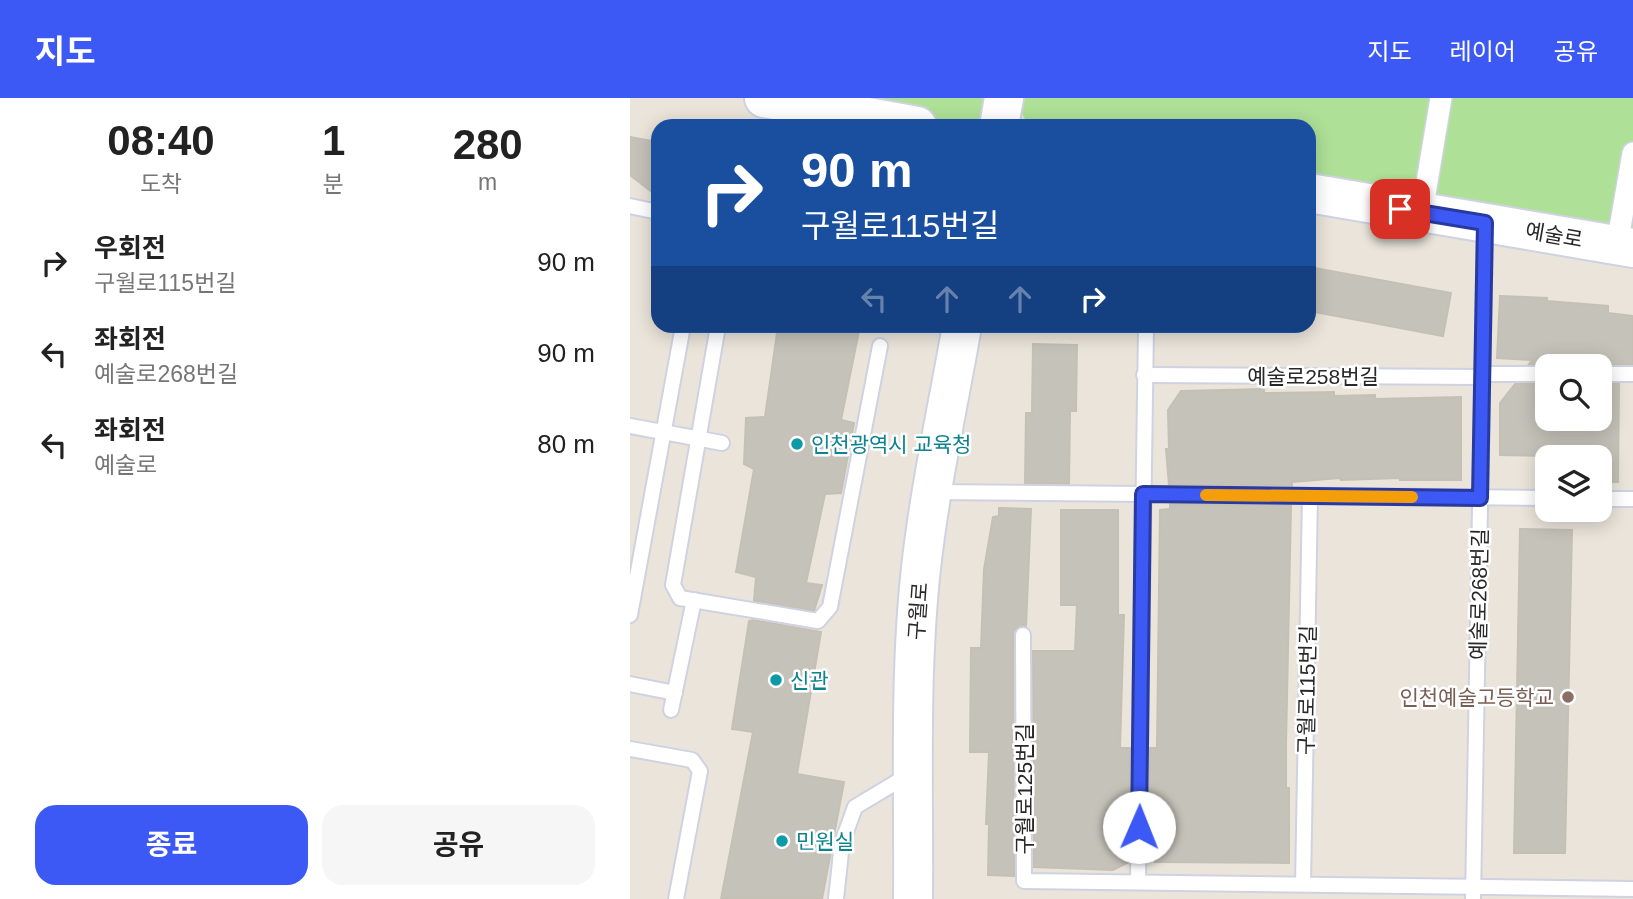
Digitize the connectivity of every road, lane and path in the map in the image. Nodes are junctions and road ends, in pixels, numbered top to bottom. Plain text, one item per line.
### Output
1 (764, 98) edge
2 (1004, 98) edge
3 (1441, 98) edge
4 (879, 119) edge
5 (1000, 119) edge
6 (1633, 153) edge
7 (1316, 194) edge
8 (630, 206) edge
9 (651, 210) edge
10 (1422, 212) junction
11 (1485, 223) junction
12 (1625, 247) edge
13 (682, 333) edge
14 (717, 333) edge
15 (961, 333) edge
16 (1146, 333) edge
17 (880, 346) dead end
18 (1535, 374) edge
19 (1612, 374) edge
20 (1633, 374) edge
21 (1144, 375) junction
22 (1483, 376) junction
23 (630, 426) edge
24 (664, 432) junction
25 (699, 439) junction
26 (722, 443) dead end
27 (932, 492) junction
28 (1143, 494) junction
29 (1310, 496) junction
30 (1480, 498) junction
31 (1535, 498) edge
32 (1612, 499) edge
33 (1633, 499) edge
34 (694, 600) junction
35 (630, 615) edge
36 (1023, 635) dead end
37 (630, 684) edge
38 (675, 693) junction
39 (671, 710) dead end
40 (630, 749) edge
41 (914, 772) junction
42 (1138, 883) junction
43 (1303, 884) junction
44 (1633, 889) edge
45 (1473, 893) edge
46 (676, 899) edge
47 (836, 899) edge
48 (914, 899) edge

1 - 4 main road
2 - 5 main road
3 - 10 street
6 - 12 street
7 - 10 main road, 예술로
8 - 9 lane
10 - 11 main road, 예술로
11 - 12 main road, 예술로
11 - 22 lane, 예술로268번길
13 - 24 lane
14 - 25 lane
15 - 27 main road, 구월로
16 - 21 lane
17 - 34 lane
18 - 22 lane
19 - 20 lane
21 - 22 lane, 예술로258번길
21 - 28 lane
22 - 30 lane, 예술로268번길
23 - 24 lane
24 - 25 lane
24 - 35 lane
25 - 26 lane
25 - 34 lane
27 - 28 lane
27 - 41 main road, 구월로
28 - 29 lane
28 - 42 lane
29 - 30 lane
29 - 43 lane, 구월로115번길
30 - 31 lane
30 - 45 lane, 예술로268번길
32 - 33 lane
34 - 38 lane
36 - 42 lane, 구월로125번길
37 - 38 lane
38 - 39 lane
40 - 46 lane
41 - 47 lane
41 - 48 main road, 구월로
42 - 43 lane, 구월로125번길
43 - 45 lane, 구월로125번길
44 - 45 lane, 구월로125번길

